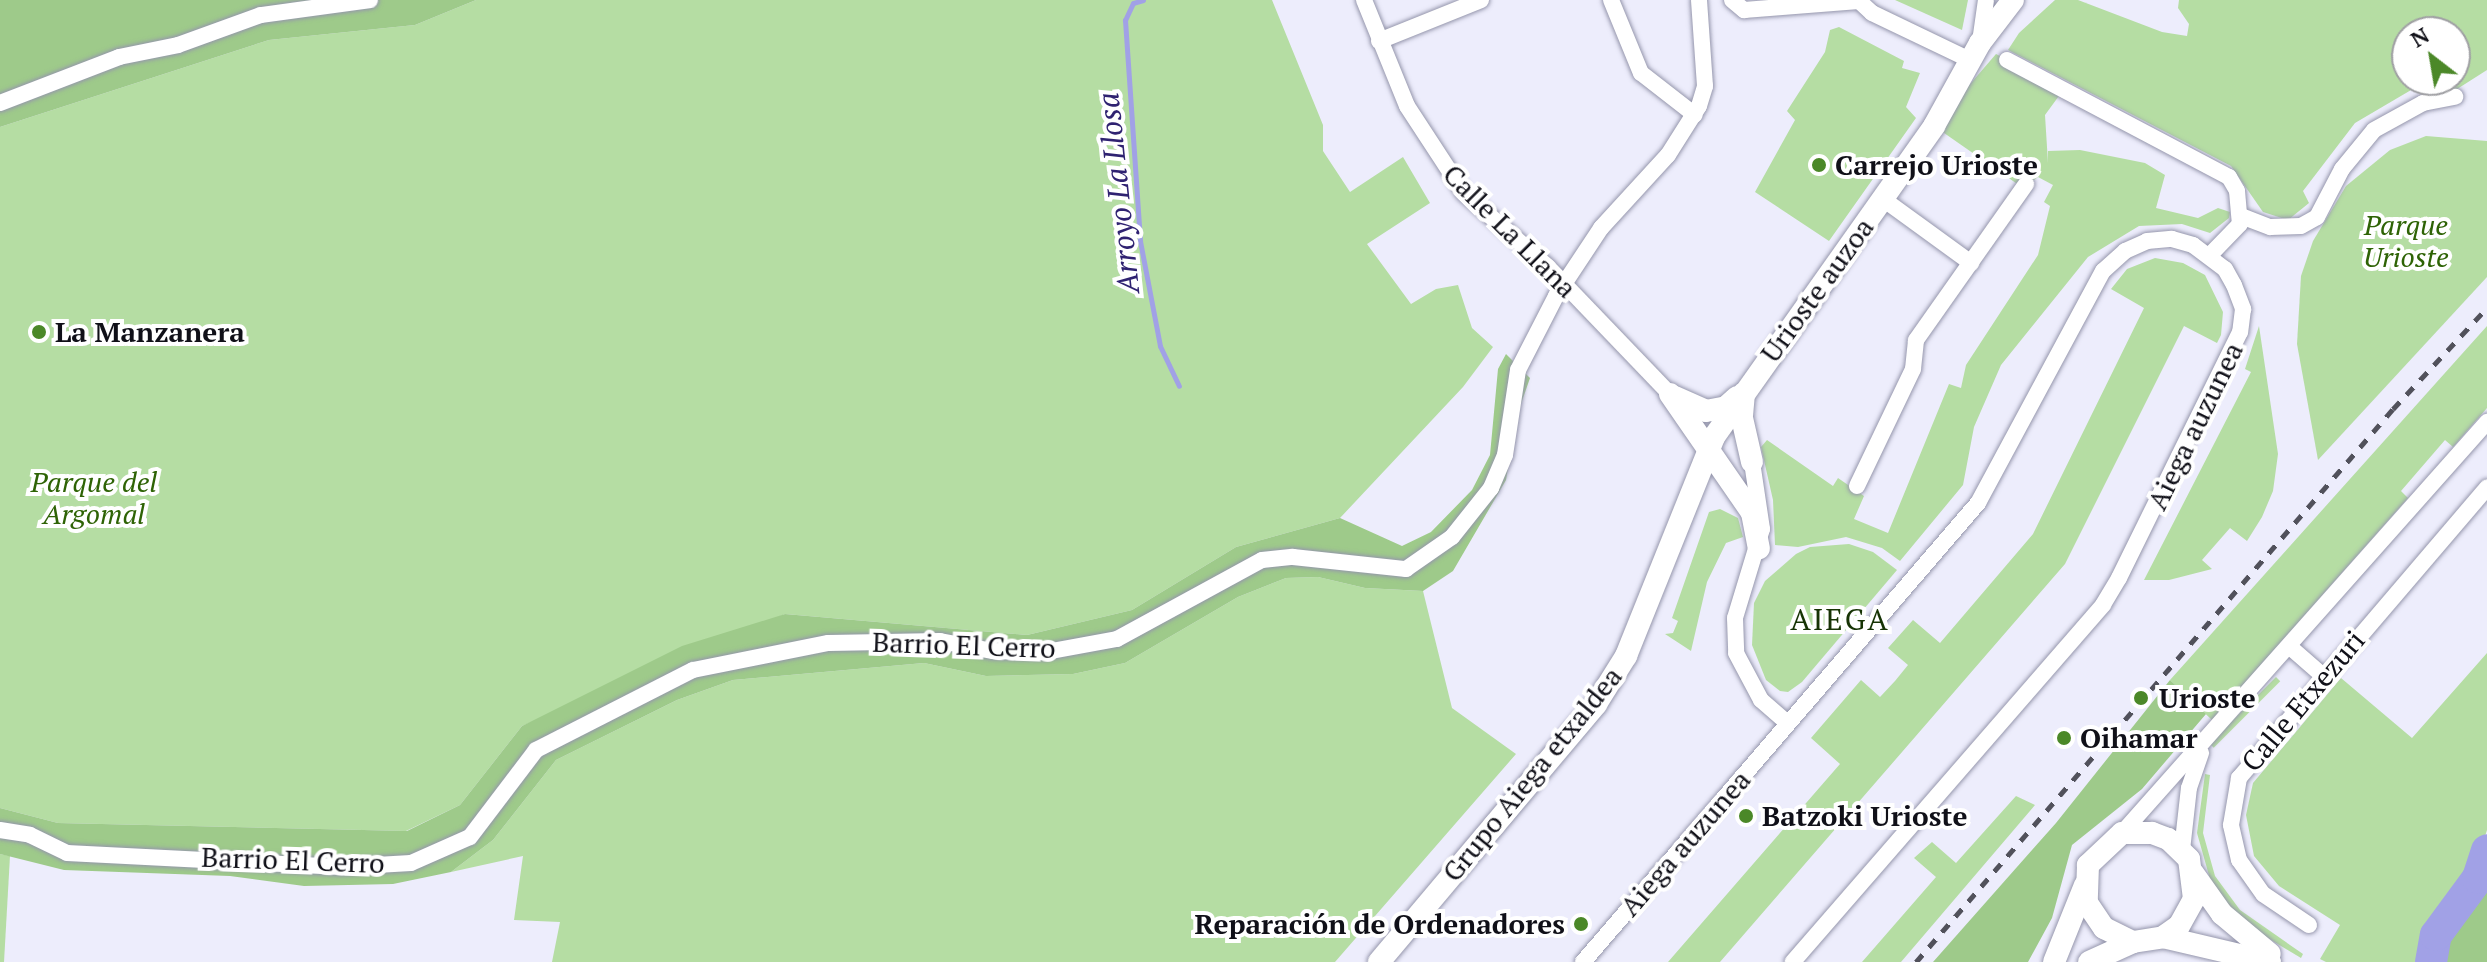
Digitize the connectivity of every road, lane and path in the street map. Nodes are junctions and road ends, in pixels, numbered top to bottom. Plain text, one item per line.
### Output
1 (370, 0) edge
2 (1364, 0) edge
3 (1481, 0) edge
4 (1611, 0) edge
5 (1699, 0) edge
6 (1732, 0) edge
7 (1986, 0) edge
8 (2013, 0) edge
9 (1858, 1) edge
10 (1379, 41) junction
11 (1975, 52) junction
12 (2007, 60) dead end
13 (2455, 97) dead end
14 (0, 103) edge
15 (1695, 115) junction
16 (2026, 184) dead end
17 (1883, 199) junction
18 (2241, 216) junction
19 (2210, 255) junction
20 (1971, 263) junction
21 (1563, 285) junction
22 (1744, 391) junction
23 (1670, 394) junction
24 (2487, 422) edge
25 (1705, 438) junction
26 (1752, 462) junction
27 (1857, 486) dead end
28 (1731, 488) junction
29 (2487, 488) edge
30 (1680, 516) junction
31 (1759, 548) junction
32 (2290, 647) junction
33 (2322, 675) junction
34 (1787, 723) junction
35 (2203, 748) junction
36 (0, 830) edge
37 (2122, 833) junction
38 (2182, 850) junction
39 (2193, 873) junction
40 (2085, 884) junction
41 (2309, 925) dead end
42 (2163, 937) junction
43 (2133, 942) junction
44 (1379, 962) edge
45 (1583, 962) edge
46 (1793, 962) edge
47 (2054, 962) edge
48 (2089, 962) edge
49 (2270, 962) edge
50 (2280, 962) edge

1 - 14 street
2 - 10 street, Calle La Llana
3 - 10 street
4 - 15 street
5 - 15 street
6 - 9 street
7 - 11 street, Urioste auzoa
8 - 11 street, Urioste auzoa
9 - 11 street
10 - 21 street, Calle La Llana
11 - 17 street, Urioste auzoa
12 - 18 street
13 - 18 street
15 - 21 street
16 - 20 street
17 - 20 street
17 - 22 street, Urioste auzoa
18 - 19 street
19 - 34 street, Aiega auzunea
19 - 46 street, Aiega auzunea
20 - 27 street
21 - 23 street, Calle La Llana
21 - 36 street, Barrio El Cerro
22 - 23 street
22 - 25 street, Urioste auzoa
22 - 26 street
23 - 25 street
24 - 32 street, Calle Etxezuri
25 - 26 street
25 - 28 street
25 - 30 street, Grupo Aiega etxaldea
26 - 31 street
28 - 30 street
28 - 31 street
29 - 33 street, Calle Etxezuri
30 - 44 street, Grupo Aiega etxaldea
31 - 34 street
32 - 33 street
32 - 35 street, Calle Etxezuri
33 - 41 street, Calle Etxezuri
34 - 45 street, Aiega auzunea
35 - 37 street, Calle Etxezuri
35 - 38 street, Calle Etxezuri
37 - 38 street
37 - 40 street
38 - 39 street
39 - 42 street
39 - 50 street
40 - 43 street
40 - 47 street
42 - 43 street
42 - 49 street
43 - 48 street

